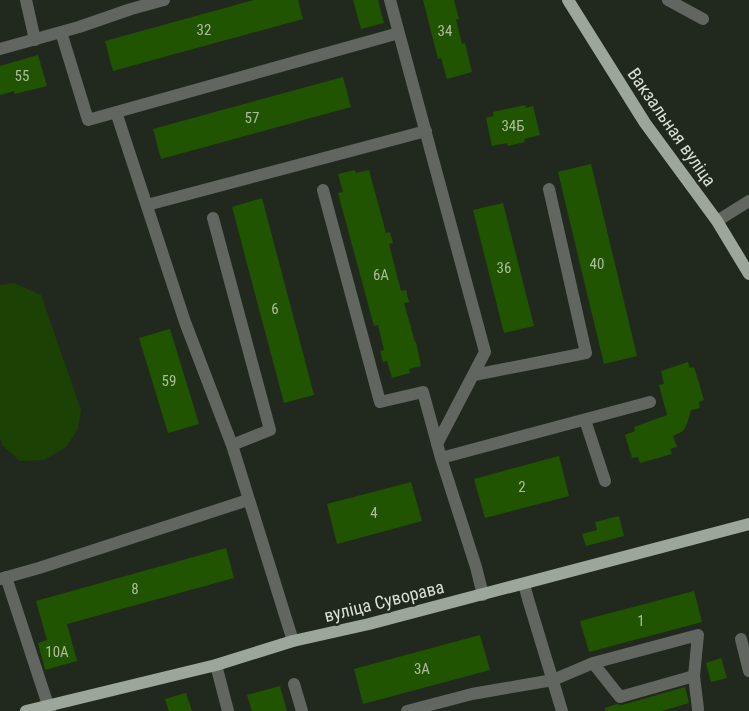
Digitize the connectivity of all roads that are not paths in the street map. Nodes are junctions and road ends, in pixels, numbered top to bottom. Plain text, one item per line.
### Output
1 (26, 0) edge
2 (164, 0) edge
3 (390, 0) edge
4 (568, 0) edge
5 (668, 0) edge
6 (130, 4) edge
7 (703, 19) dead end
8 (61, 32) junction
9 (399, 33) junction
10 (35, 40) junction
11 (0, 49) edge
12 (116, 112) junction
13 (426, 131) junction
14 (549, 189) dead end
15 (323, 190) dead end
16 (749, 201) edge
17 (147, 205) junction
18 (213, 218) dead end
19 (716, 221) junction
20 (749, 274) edge
21 (474, 375) junction
22 (650, 402) dead end
23 (585, 420) junction
24 (437, 444) junction
25 (232, 445) junction
26 (441, 458) junction
27 (605, 481) dead end
28 (248, 500) junction
29 (749, 524) edge
30 (3, 578) edge
31 (524, 584) junction
32 (482, 594) junction
33 (741, 639) dead end
34 (293, 641) junction
35 (593, 663) junction
36 (216, 664) junction
37 (749, 671) edge
38 (694, 676) junction
39 (553, 680) junction
40 (294, 684) dead end
41 (49, 708) edge
42 (697, 710) edge
43 (26, 711) edge
44 (228, 711) edge
45 (302, 711) edge
46 (407, 711) edge
47 (562, 711) edge

1 - 10 street
2 - 6 street
3 - 9 street
4 - 19 main road, Вакзальная вуліца
5 - 7 street
6 - 8 street
8 - 10 street
8 - 12 street
9 - 12 street
9 - 13 street
10 - 11 street
12 - 17 street
13 - 17 street
13 - 21 street
14 - 21 street
15 - 24 street
16 - 19 street
17 - 25 street
18 - 25 street
19 - 20 main road, Вакзальная вуліца
21 - 24 street
22 - 23 street
23 - 26 street
23 - 27 street
24 - 26 street
25 - 28 street
26 - 32 street
28 - 30 street
28 - 34 street
29 - 31 main road, вуліца Суворава
30 - 41 street
31 - 32 main road, вуліца Суворава
31 - 39 street
32 - 34 main road, вуліца Суворава
33 - 37 street
34 - 36 main road, вуліца Суворава
35 - 38 street
35 - 38 street
35 - 39 street
36 - 41 main road, вуліца Суворава
36 - 44 street
38 - 42 street
39 - 46 street
39 - 47 street
40 - 45 street
41 - 43 main road, вуліца Суворава

